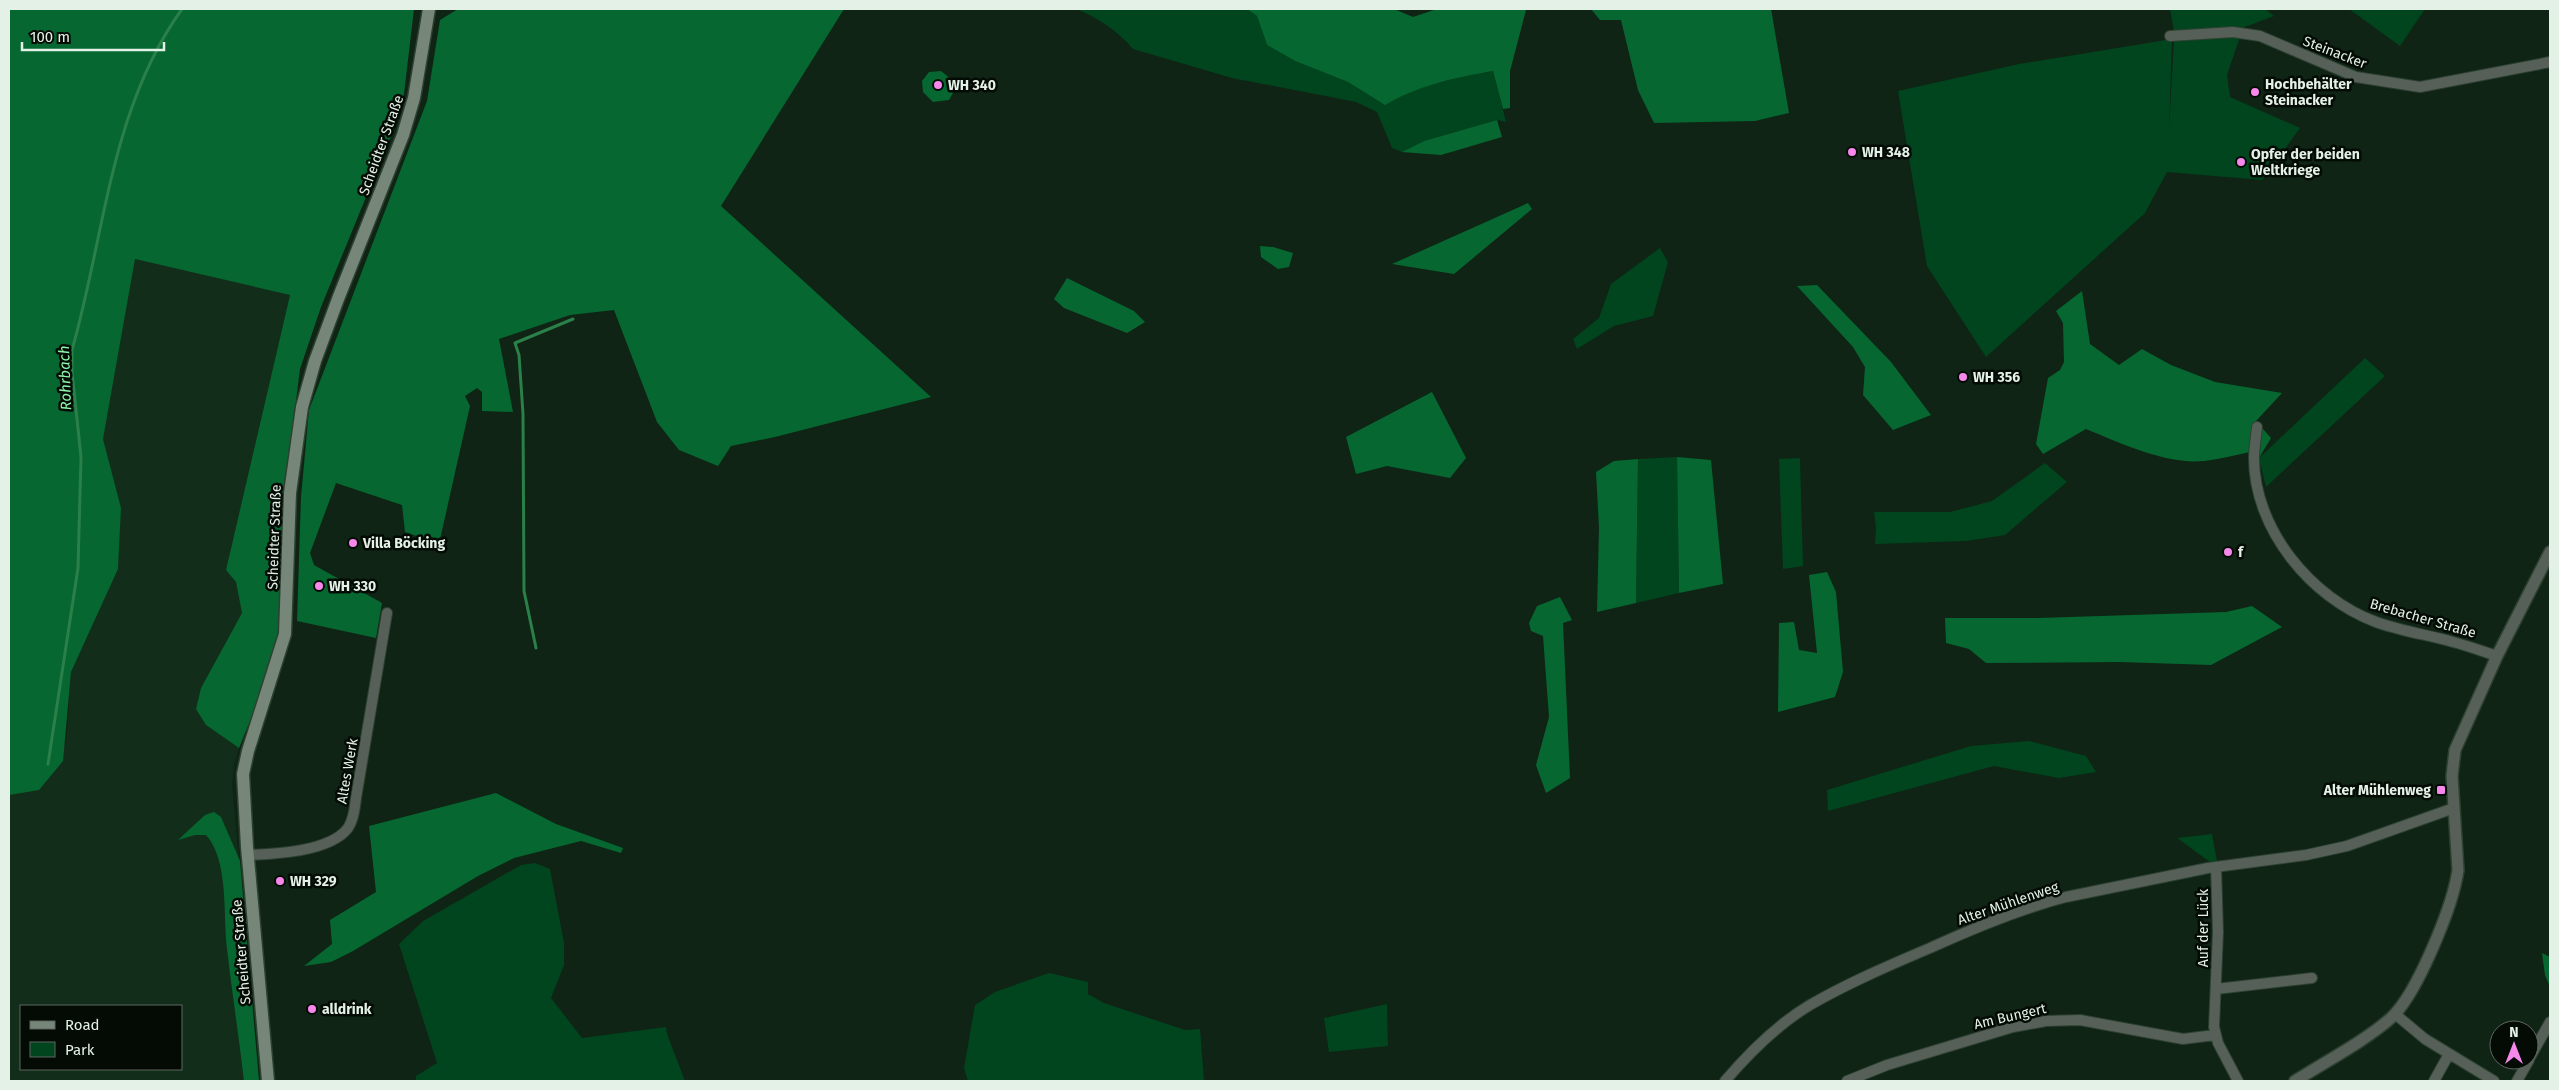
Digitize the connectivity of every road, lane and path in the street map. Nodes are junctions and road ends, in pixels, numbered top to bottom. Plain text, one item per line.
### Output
1 (429, 9) edge
2 (2170, 36) dead end
3 (2550, 62) edge
4 (2257, 427) dead end
5 (2550, 552) edge
6 (387, 613) dead end
7 (2497, 656) junction
8 (2454, 808) junction
9 (247, 855) junction
10 (2216, 867) junction
11 (2312, 978) dead end
12 (2216, 989) junction
13 (2395, 1014) junction
14 (2550, 1022) edge
15 (2215, 1035) junction
16 (2539, 1042) edge
17 (2449, 1054) junction
18 (2523, 1070) edge
19 (268, 1081) edge
20 (1725, 1081) edge
21 (1846, 1081) edge
22 (2238, 1081) edge
23 (2296, 1081) edge
24 (2434, 1081) edge
25 (2494, 1081) edge
26 (2517, 1081) edge

1 - 9 main road, Scheidter Straße
2 - 3 street, Steinacker
4 - 7 street, Brebacher Straße
5 - 7 street
6 - 9 street, Altes Werk
7 - 8 street
8 - 10 street, Alter Mühlenweg
8 - 13 street
9 - 19 main road, Scheidter Straße
10 - 12 street, Auf der Lück
10 - 20 street, Alter Mühlenweg
11 - 12 street
12 - 15 street, Auf der Lück
13 - 17 street
13 - 23 street
14 - 16 street
15 - 21 street, Am Bungert
15 - 22 street, Auf der Lück
17 - 24 street
17 - 25 street
18 - 26 street

